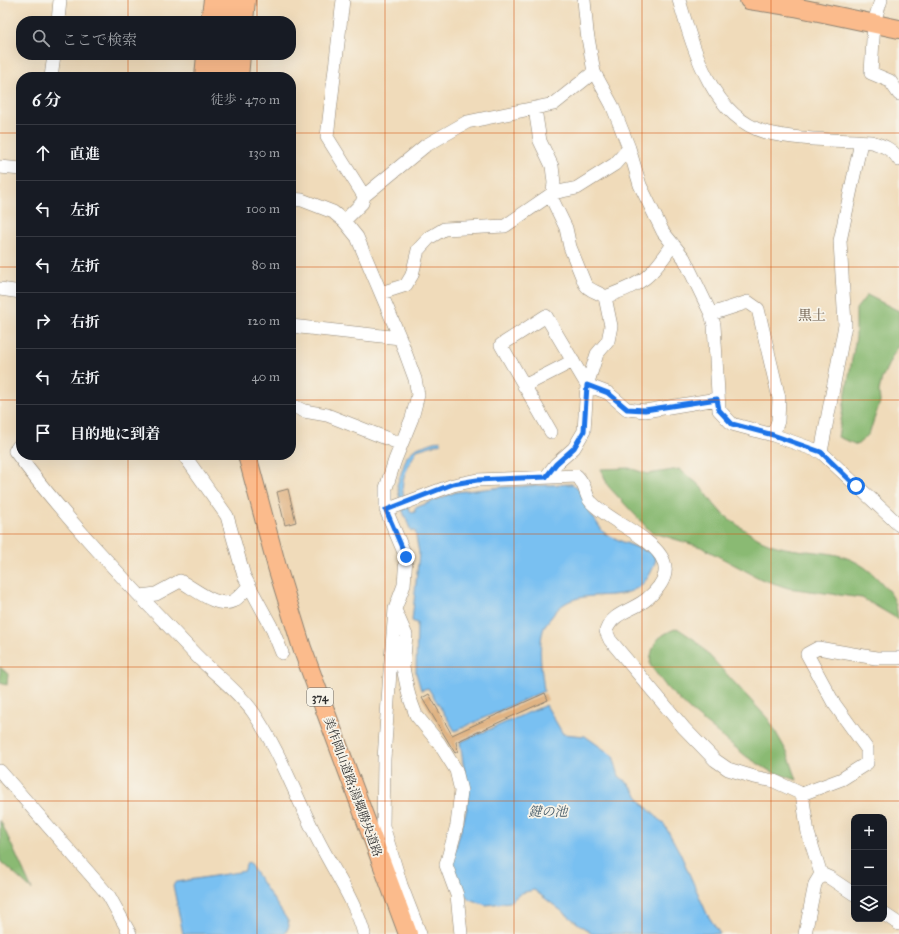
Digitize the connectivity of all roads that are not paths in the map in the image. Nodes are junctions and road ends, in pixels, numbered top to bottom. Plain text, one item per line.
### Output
1 (60, 0) edge
2 (213, 0) edge
3 (229, 0) edge
4 (246, 0) edge
5 (343, 0) edge
6 (584, 0) edge
7 (679, 0) edge
8 (749, 0) edge
9 (881, 0) edge
10 (58, 16) edge
11 (211, 16) edge
12 (227, 16) edge
13 (244, 16) edge
14 (874, 22) junction
15 (899, 29) edge
16 (53, 60) edge
17 (206, 60) edge
18 (224, 60) edge
19 (241, 60) edge
20 (52, 72) edge
21 (204, 72) edge
22 (222, 72) edge
23 (239, 72) edge
24 (594, 72) junction
25 (899, 94) edge
26 (535, 109) junction
27 (861, 142) junction
28 (629, 148) junction
29 (899, 160) edge
30 (0, 167) edge
31 (16, 169) edge
32 (553, 193) junction
33 (364, 196) junction
34 (296, 199) edge
35 (344, 220) junction
36 (673, 244) junction
37 (0, 289) edge
38 (16, 291) edge
39 (381, 293) junction
40 (604, 297) junction
41 (710, 314) junction
42 (296, 327) edge
43 (400, 338) junction
44 (573, 361) junction
45 (587, 385) junction
46 (524, 386) junction
47 (717, 399) junction
48 (296, 407) edge
49 (551, 432) dead end
50 (773, 435) junction
51 (401, 444) junction
52 (821, 452) junction
53 (21, 460) edge
54 (188, 460) edge
55 (245, 460) edge
56 (249, 460) edge
57 (546, 477) junction
58 (386, 510) junction
59 (899, 525) edge
60 (249, 586) junction
61 (141, 596) junction
62 (395, 609) junction
63 (282, 653) dead end
64 (899, 658) edge
65 (0, 771) edge
66 (802, 794) junction
67 (820, 874) junction
68 (851, 892) edge
69 (887, 916) edge
70 (899, 924) edge
71 (130, 934) edge
72 (364, 934) edge
73 (398, 934) edge
74 (408, 934) edge
75 (420, 934) edge
76 (461, 934) edge
77 (805, 934) edge

1 - 10 street
2 - 11 highway
3 - 12 highway
4 - 13 highway
5 - 33 street
6 - 24 street
7 - 27 street
8 - 14 highway
9 - 14 street
14 - 15 highway
14 - 25 street
16 - 20 street
17 - 21 highway
18 - 22 highway
19 - 23 highway
24 - 26 street
24 - 28 street
26 - 32 street
26 - 33 street
27 - 29 street
27 - 52 street
28 - 32 street
28 - 36 street
30 - 31 street
32 - 39 street
32 - 40 street
33 - 35 street
34 - 35 street
35 - 39 street
36 - 40 street
36 - 41 street
37 - 38 street
39 - 43 street
40 - 45 street
41 - 47 street
41 - 50 street
42 - 43 street
43 - 51 street
44 - 45 street
44 - 46 street
44 - 46 street
45 - 47 street
45 - 57 street
46 - 49 street
47 - 50 street
48 - 51 street
50 - 52 street
51 - 58 street
52 - 59 street
53 - 61 street
54 - 60 street
55 - 73 highway, 美作岡山道路;湯郷勝央道路 / 374
56 - 74 highway, 美作岡山道路;湯郷勝央道路 / 374
57 - 58 street
57 - 66 street
58 - 62 street
60 - 61 street
60 - 63 street
61 - 72 street
62 - 75 street
62 - 76 street
64 - 66 street
65 - 71 street
66 - 67 street
67 - 68 street
67 - 77 street
69 - 70 street

